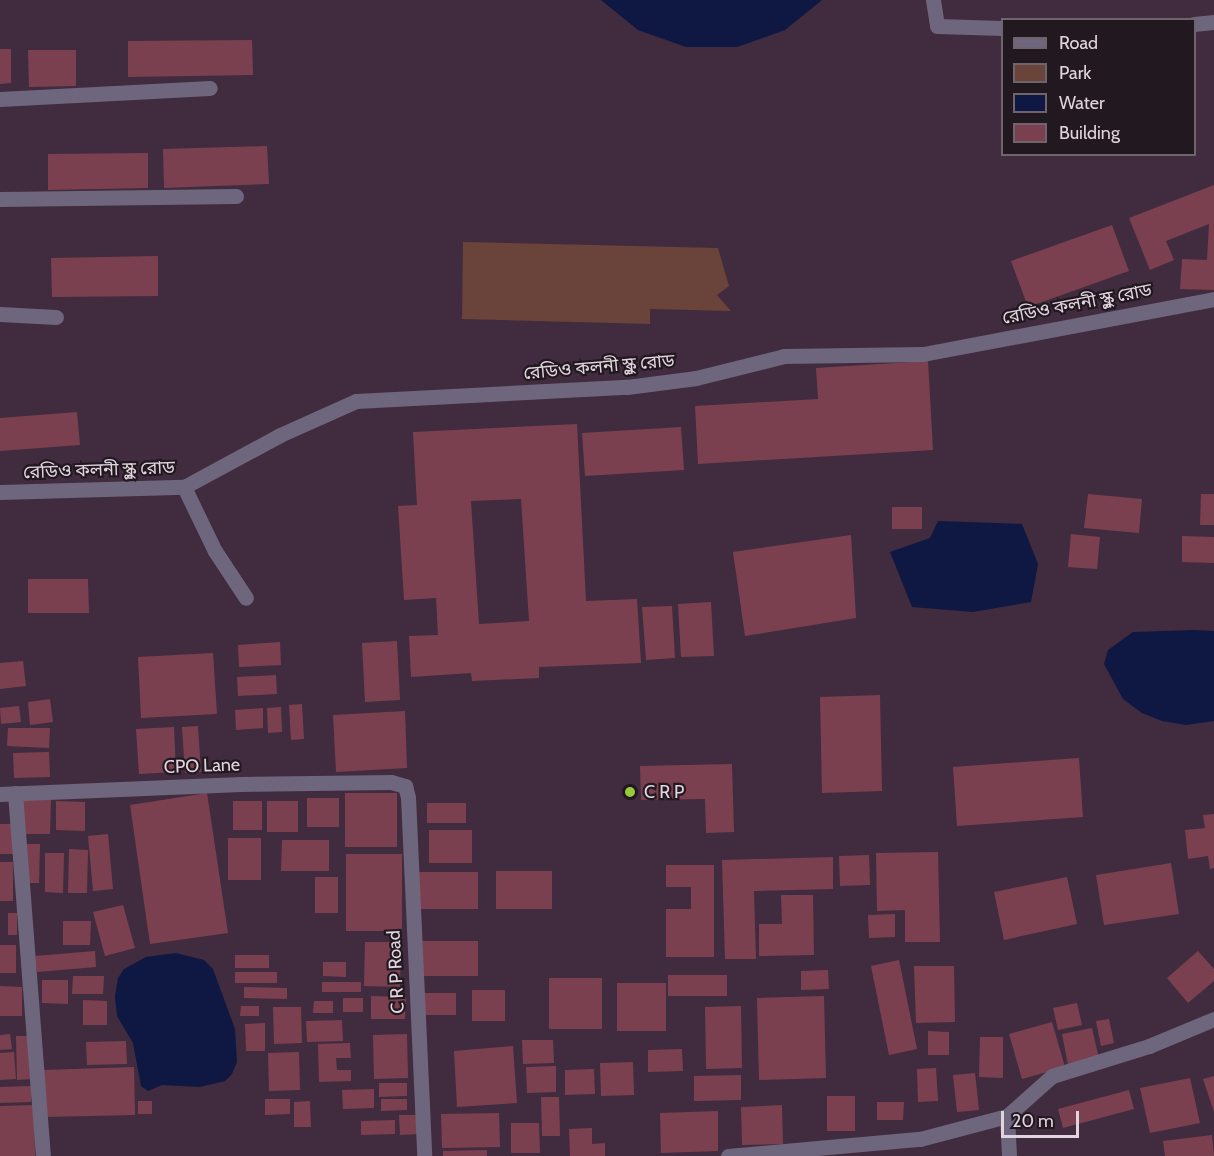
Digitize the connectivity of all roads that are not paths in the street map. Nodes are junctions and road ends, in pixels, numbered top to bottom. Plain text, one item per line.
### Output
1 (933, 0) edge
2 (1214, 22) edge
3 (1196, 24) edge
4 (1001, 28) edge
5 (210, 88) dead end
6 (0, 99) edge
7 (236, 196) dead end
8 (0, 198) edge
9 (1214, 299) edge
10 (0, 314) edge
11 (56, 317) dead end
12 (184, 487) junction
13 (0, 492) edge
14 (246, 598) dead end
15 (405, 786) joint
16 (8, 794) edge
17 (1214, 1019) edge
18 (1007, 1116) junction
19 (43, 1156) edge
20 (424, 1156) edge
21 (735, 1156) edge
22 (1009, 1156) edge

1 - 4 street
2 - 3 street
5 - 6 street
7 - 8 street
9 - 12 street, রেডিও কলনী স্কুল রোড
10 - 11 street
12 - 13 street, রেডিও কলনী স্কুল রোড
12 - 14 street
15 - 16 street, CPO Lane
15 - 20 street, C R P Road
16 - 19 street
17 - 18 street
18 - 21 street
18 - 22 street

